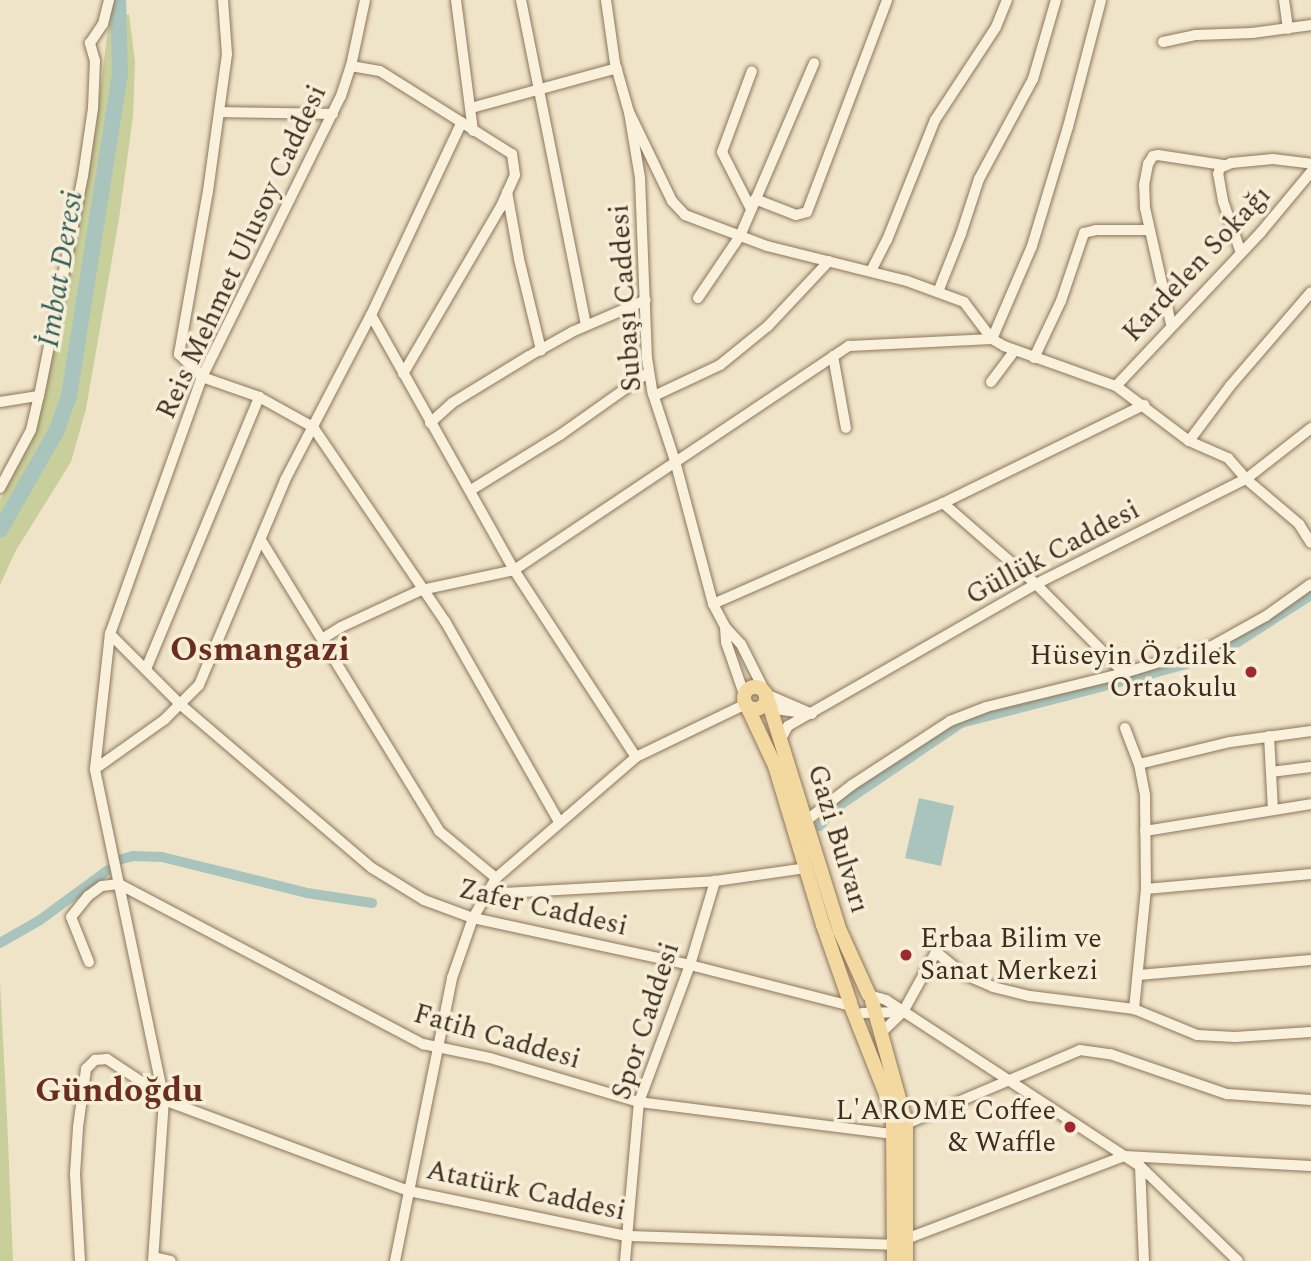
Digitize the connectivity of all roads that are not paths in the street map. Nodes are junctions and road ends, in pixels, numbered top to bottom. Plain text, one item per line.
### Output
1 (108, 0) edge
2 (223, 0) edge
3 (365, 0) edge
4 (456, 0) edge
5 (521, 0) edge
6 (606, 0) edge
7 (887, 0) edge
8 (1007, 0) edge
9 (1056, 0) edge
10 (1101, 0) edge
11 (1284, 0) edge
12 (1311, 25) edge
13 (1288, 29) junction
14 (1163, 42) dead end
15 (814, 63) dead end
16 (351, 66) junction
17 (617, 68) junction
18 (752, 71) dead end
19 (540, 89) junction
20 (471, 107) junction
21 (220, 112) junction
22 (629, 113) junction
23 (333, 114) junction
24 (462, 122) junction
25 (473, 131) junction
26 (1311, 164) edge
27 (1223, 165) junction
28 (1311, 172) edge
29 (507, 192) junction
30 (753, 204) junction
31 (1149, 230) junction
32 (740, 236) junction
33 (1241, 253) junction
34 (829, 261) junction
35 (871, 271) junction
36 (938, 292) junction
37 (1311, 292) edge
38 (698, 298) dead end
39 (646, 300) junction
40 (371, 316) junction
41 (1171, 324) junction
42 (586, 326) junction
43 (992, 339) junction
44 (541, 350) junction
45 (1014, 351) junction
46 (833, 356) junction
47 (1034, 358) junction
48 (649, 372) junction
49 (403, 374) junction
50 (202, 377) junction
51 (991, 382) dead end
52 (1116, 386) junction
53 (654, 396) junction
54 (38, 397) junction
55 (259, 397) junction
56 (0, 402) edge
57 (1144, 405) junction
58 (430, 423) junction
59 (313, 427) junction
60 (846, 428) dead end
61 (1311, 428) edge
62 (1189, 441) junction
63 (675, 461) junction
64 (1246, 479) junction
65 (0, 488) edge
66 (471, 490) junction
67 (943, 503) junction
68 (261, 540) junction
69 (1311, 543) edge
70 (514, 570) junction
71 (1036, 584) junction
72 (1311, 584) edge
73 (421, 590) junction
74 (713, 604) junction
75 (725, 627) junction
76 (110, 634) junction
77 (322, 639) junction
78 (146, 669) junction
79 (1124, 673) junction
80 (746, 701) junction
81 (766, 703) junction
82 (181, 705) junction
83 (812, 714) junction
84 (1125, 728) dead end
85 (1311, 731) edge
86 (1269, 736) junction
87 (781, 739) junction
88 (636, 757) junction
89 (1139, 764) junction
90 (1311, 767) edge
91 (95, 769) junction
92 (1270, 772) junction
93 (1311, 804) edge
94 (1273, 810) junction
95 (807, 820) junction
96 (559, 822) junction
97 (1145, 831) junction
98 (806, 869) junction
99 (1311, 874) edge
100 (496, 878) junction
101 (715, 881) junction
102 (119, 884) junction
103 (1146, 890) junction
104 (486, 894) junction
105 (473, 918) junction
106 (1311, 961) edge
107 (89, 962) dead end
108 (690, 965) junction
109 (1139, 975) junction
110 (863, 1005) junction
111 (1134, 1009) junction
112 (903, 1012) junction
113 (1311, 1032) edge
114 (880, 1034) junction
115 (437, 1048) junction
116 (1010, 1081) junction
117 (163, 1095) junction
118 (1311, 1100) edge
119 (639, 1102) junction
120 (906, 1124) junction
121 (894, 1133) junction
122 (1125, 1156) junction
123 (1140, 1166) junction
124 (1311, 1166) edge
125 (409, 1191) junction
126 (627, 1236) junction
127 (900, 1242) junction
128 (154, 1259) edge
129 (80, 1261) edge
130 (171, 1261) edge
131 (395, 1261) edge
132 (625, 1261) edge
133 (894, 1261) edge
134 (906, 1261) edge
135 (1144, 1261) edge
136 (1238, 1261) edge

1 - 54 street
2 - 21 street
3 - 16 street, Reis Mehmet Ulusoy Caddesi
4 - 20 street
5 - 19 street
6 - 17 street, Subaşı Caddesi
7 - 30 street
8 - 35 street
9 - 36 street
10 - 43 street
11 - 13 street
12 - 13 street
13 - 14 street
15 - 30 street
16 - 23 street, Reis Mehmet Ulusoy Caddesi
16 - 24 street
17 - 19 street
17 - 22 street, Subaşı Caddesi
18 - 30 street
19 - 20 street
19 - 42 street
20 - 25 street
21 - 23 street
21 - 50 street
22 - 32 street
22 - 39 street, Subaşı Caddesi
23 - 50 street, Reis Mehmet Ulusoy Caddesi
24 - 25 street
24 - 40 street
25 - 29 street
26 - 27 street
27 - 31 street
27 - 33 street
28 - 33 street, Kardelen Sokağı
29 - 44 street
29 - 49 street
30 - 32 street
31 - 41 street
31 - 47 street
32 - 34 street
32 - 38 street
33 - 41 street, Kardelen Sokağı
34 - 35 street
34 - 53 street
35 - 36 street
36 - 43 street
37 - 62 street
39 - 42 street
39 - 48 street, Subaşı Caddesi
40 - 49 street
40 - 59 street
41 - 52 street, Kardelen Sokağı
42 - 44 street
43 - 45 street
43 - 46 street
44 - 58 street
45 - 47 street
45 - 51 street
46 - 60 street
46 - 63 street
47 - 52 street
48 - 53 street, Subaşı Caddesi
48 - 66 street
49 - 58 street
50 - 55 street
50 - 76 street, Reis Mehmet Ulusoy Caddesi
52 - 57 street
53 - 63 street, Subaşı Caddesi
54 - 56 street
54 - 65 street
55 - 59 street
55 - 78 street
57 - 62 street
57 - 67 street
58 - 66 street
59 - 68 street
59 - 73 street
61 - 64 street, Güllük Caddesi
62 - 64 street
63 - 70 street
63 - 74 street, Subaşı Caddesi
64 - 69 street
64 - 71 street, Güllük Caddesi
66 - 70 street
67 - 71 street
67 - 74 street
68 - 77 street
68 - 82 street
70 - 73 street
70 - 88 street
71 - 79 street
71 - 83 street, Güllük Caddesi
72 - 79 street
73 - 77 street
73 - 96 street
74 - 75 street, Subaşı Caddesi
75 - 80 street, Subaşı Caddesi
75 - 81 street, Subaşı Caddesi
76 - 78 street, Zafer Caddesi
76 - 91 street, Reis Mehmet Ulusoy Caddesi
77 - 100 street
78 - 82 street, Zafer Caddesi
79 - 95 street
80 - 81 main road
80 - 88 street
80 - 98 main road, Gazi Bulvarı
81 - 83 street
81 - 83 street
81 - 87 main road, Gazi Bulvarı
82 - 91 street
82 - 105 street, Zafer Caddesi
83 - 87 street, Güllük Caddesi
84 - 89 street
85 - 86 street
86 - 89 street
86 - 92 street
87 - 95 main road, Gazi Bulvarı
88 - 96 street
89 - 97 street
90 - 92 street
91 - 102 street, Reis Mehmet Ulusoy Caddesi
92 - 94 street
93 - 94 street
94 - 97 street
95 - 110 main road, Gazi Bulvarı
96 - 100 street
97 - 103 street
98 - 101 street
98 - 110 main road, Gazi Bulvarı
99 - 103 street
100 - 104 street
101 - 104 street
101 - 108 street, Spor Caddesi
102 - 107 street
102 - 115 street, Fatih Caddesi
102 - 117 street, Reis Mehmet Ulusoy Caddesi
103 - 109 street
104 - 105 street
105 - 108 street, Zafer Caddesi
105 - 115 street
106 - 109 street
108 - 110 street, Zafer Caddesi
108 - 119 street, Spor Caddesi
109 - 111 street
110 - 112 street
110 - 112 street
110 - 114 main road, Gazi Bulvarı
110 - 121 main road, Gazi Bulvarı
111 - 112 street
111 - 113 street
112 - 114 street
112 - 116 street
114 - 120 main road, Gazi Bulvarı
115 - 119 street, Fatih Caddesi
115 - 125 street
116 - 118 street
116 - 120 street
116 - 122 street
117 - 125 street, Atatürk Caddesi
117 - 128 street, Reis Mehmet Ulusoy Caddesi
117 - 129 street, Atatürk Caddesi
119 - 121 street, Fatih Caddesi
119 - 126 street, Spor Caddesi
120 - 127 main road, Gazi Bulvarı
121 - 127 main road, Gazi Bulvarı
122 - 123 street
122 - 124 street, Atatürk Caddesi
122 - 127 street, Atatürk Caddesi
123 - 135 street
123 - 136 street
125 - 126 street, Atatürk Caddesi
125 - 131 street
126 - 127 street, Atatürk Caddesi
126 - 132 street, Spor Caddesi
127 - 133 main road, Gazi Bulvarı
127 - 134 main road, Gazi Bulvarı
128 - 130 street

